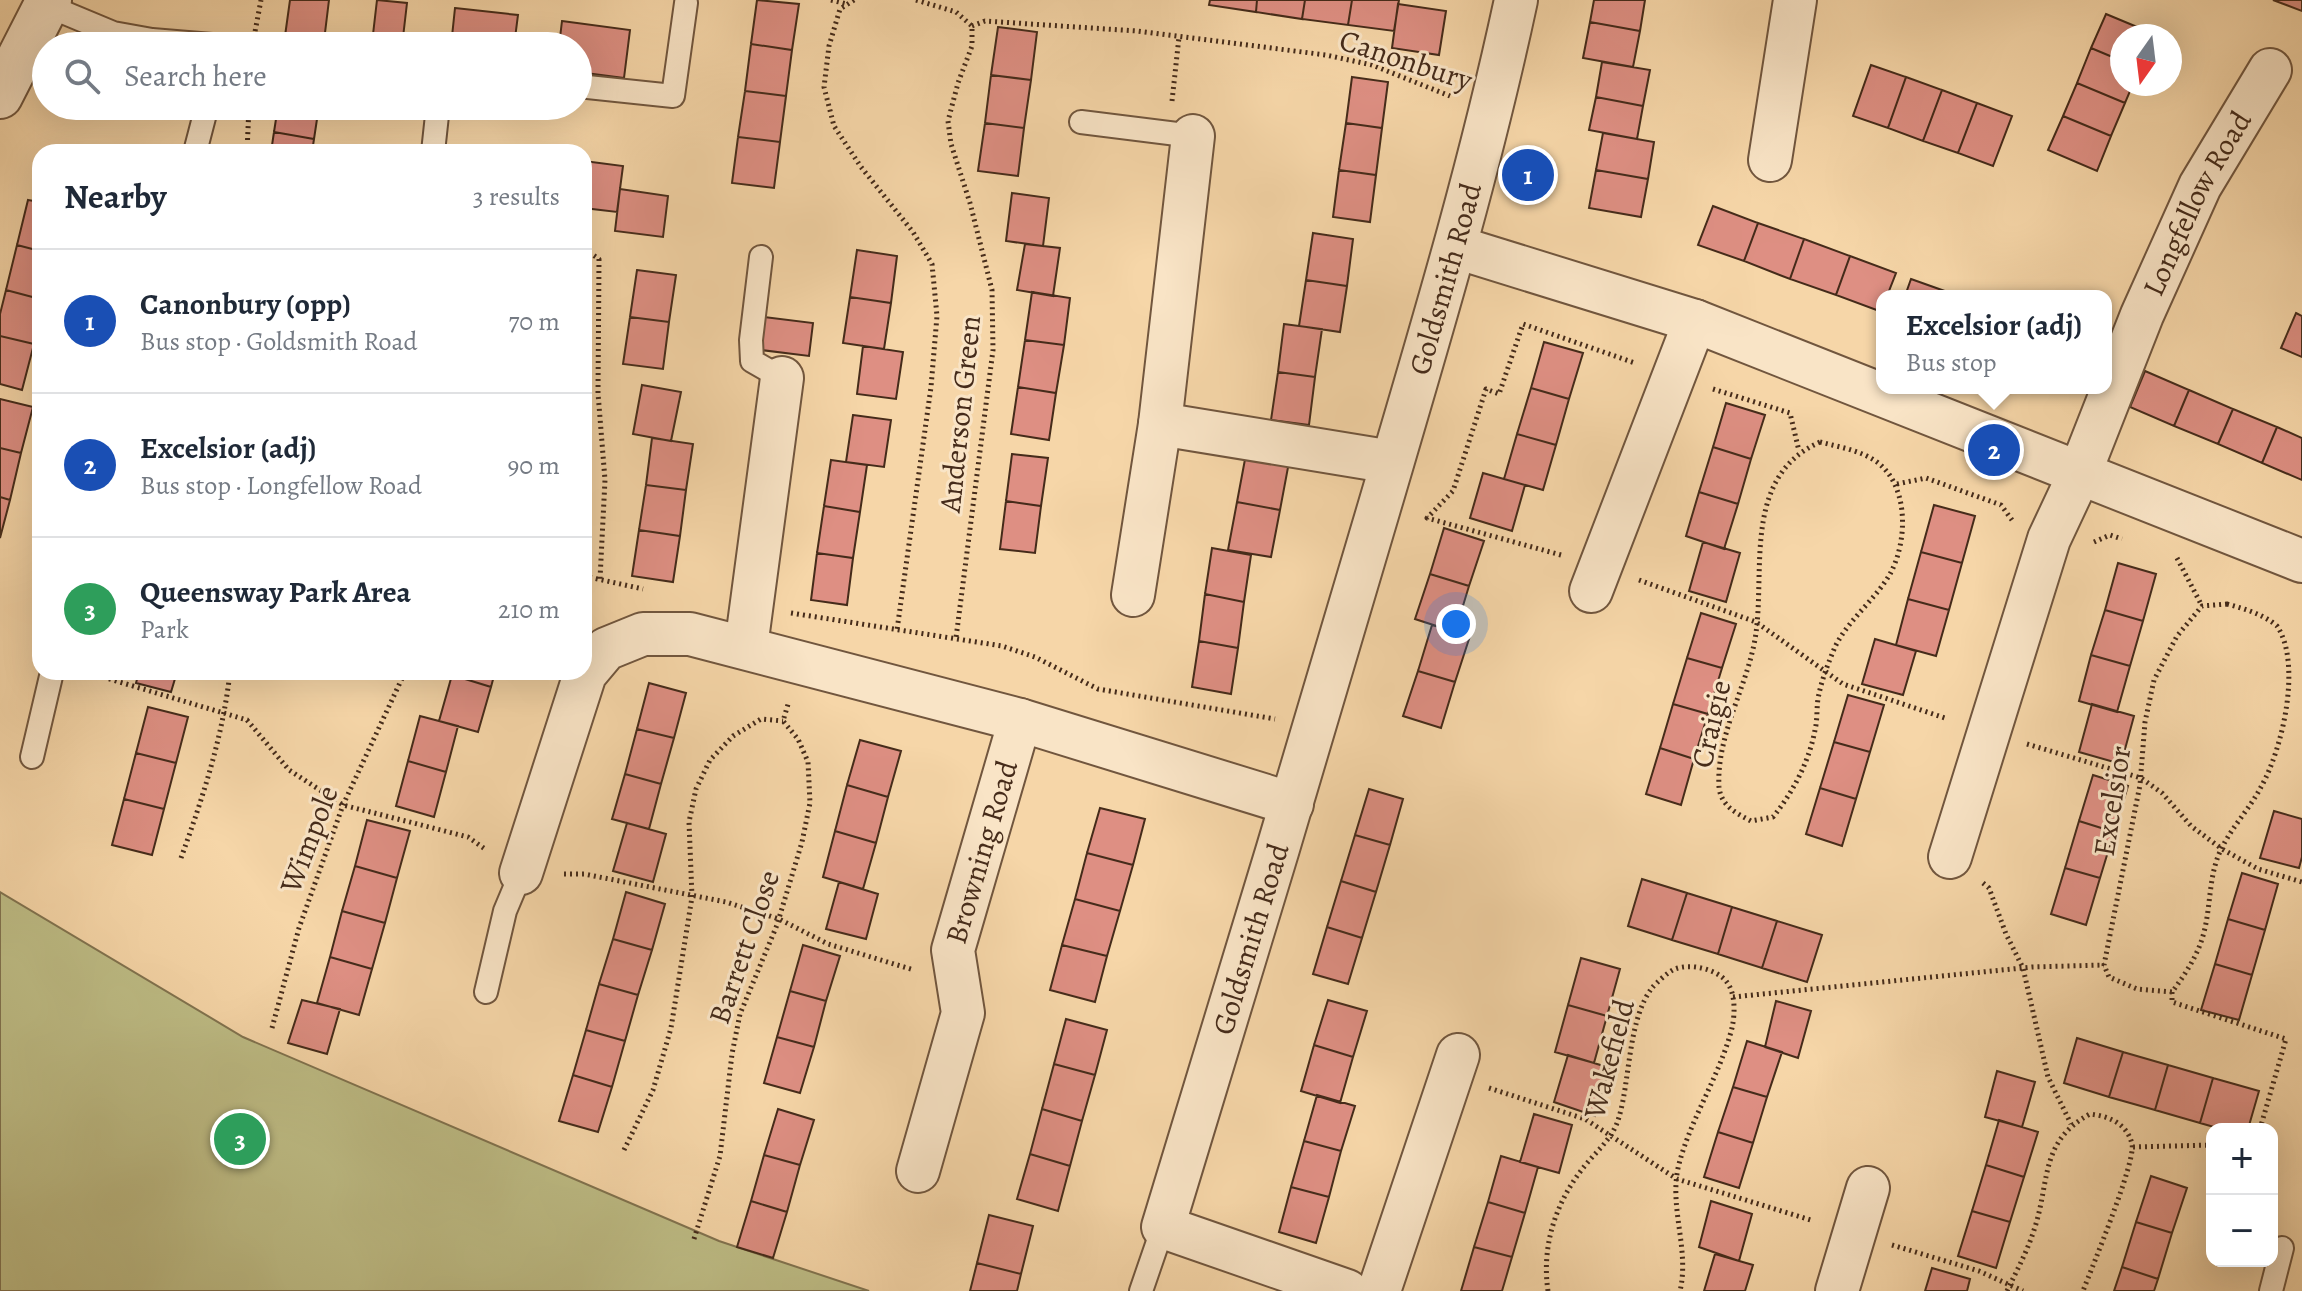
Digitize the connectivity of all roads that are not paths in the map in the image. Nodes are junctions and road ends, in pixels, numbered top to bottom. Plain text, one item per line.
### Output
1 (1516, 0) edge
2 (1795, 0) edge
3 (48, 3) edge
4 (686, 3) dead end
5 (33, 32) edge
6 (111, 32) edge
7 (32, 34) edge
8 (2270, 70) dead end
9 (592, 87) edge
10 (0, 96) edge
11 (203, 120) edge
12 (436, 120) edge
13 (1081, 122) dead end
14 (1181, 135) joint
15 (197, 144) edge
16 (434, 144) edge
17 (1770, 160) dead end
18 (1456, 247) junction
19 (761, 257) dead end
20 (1695, 321) junction
21 (782, 378) joint
22 (2112, 391) edge
23 (1876, 394) edge
24 (1877, 394) edge
25 (2111, 394) edge
26 (1160, 424) junction
27 (1392, 462) junction
28 (2079, 475) junction
29 (2302, 561) edge
30 (1596, 579) road end
31 (1133, 595) dead end
32 (749, 627) junction
33 (592, 666) edge
34 (50, 680) edge
35 (583, 680) edge
36 (1020, 720) junction
37 (32, 757) dead end
38 (1292, 804) junction
39 (1950, 857) road end
40 (521, 873) joint
41 (486, 992) dead end
42 (1455, 1066) road end
43 (918, 1171) dead end
44 (1868, 1188) dead end
45 (1163, 1227) junction
46 (2282, 1248) dead end
47 (1141, 1291) edge
48 (1347, 1291) edge
49 (1379, 1291) edge
50 (1837, 1291) edge
51 (2271, 1291) edge

1 - 18 street, Goldsmith Road
2 - 17 street
3 - 5 street
3 - 6 lane
4 - 9 lane
7 - 10 street
8 - 22 street, Longfellow Road
11 - 15 lane
12 - 16 lane
13 - 14 lane
14 - 26 street
18 - 20 street
18 - 27 street, Goldsmith Road
19 - 21 lane
20 - 23 street
20 - 30 street
21 - 32 street
24 - 28 street
25 - 28 street, Longfellow Road
26 - 27 street
26 - 31 street
27 - 38 street, Goldsmith Road
28 - 29 street
28 - 39 street, Longfellow Road
32 - 33 street, Browning Road
32 - 36 street, Browning Road
34 - 37 lane
35 - 40 street, Browning Road
36 - 38 street, Browning Road
36 - 43 street, Browning Road
38 - 45 street, Goldsmith Road
40 - 41 lane
42 - 49 street
44 - 50 street
45 - 47 lane
45 - 48 street
46 - 51 lane

